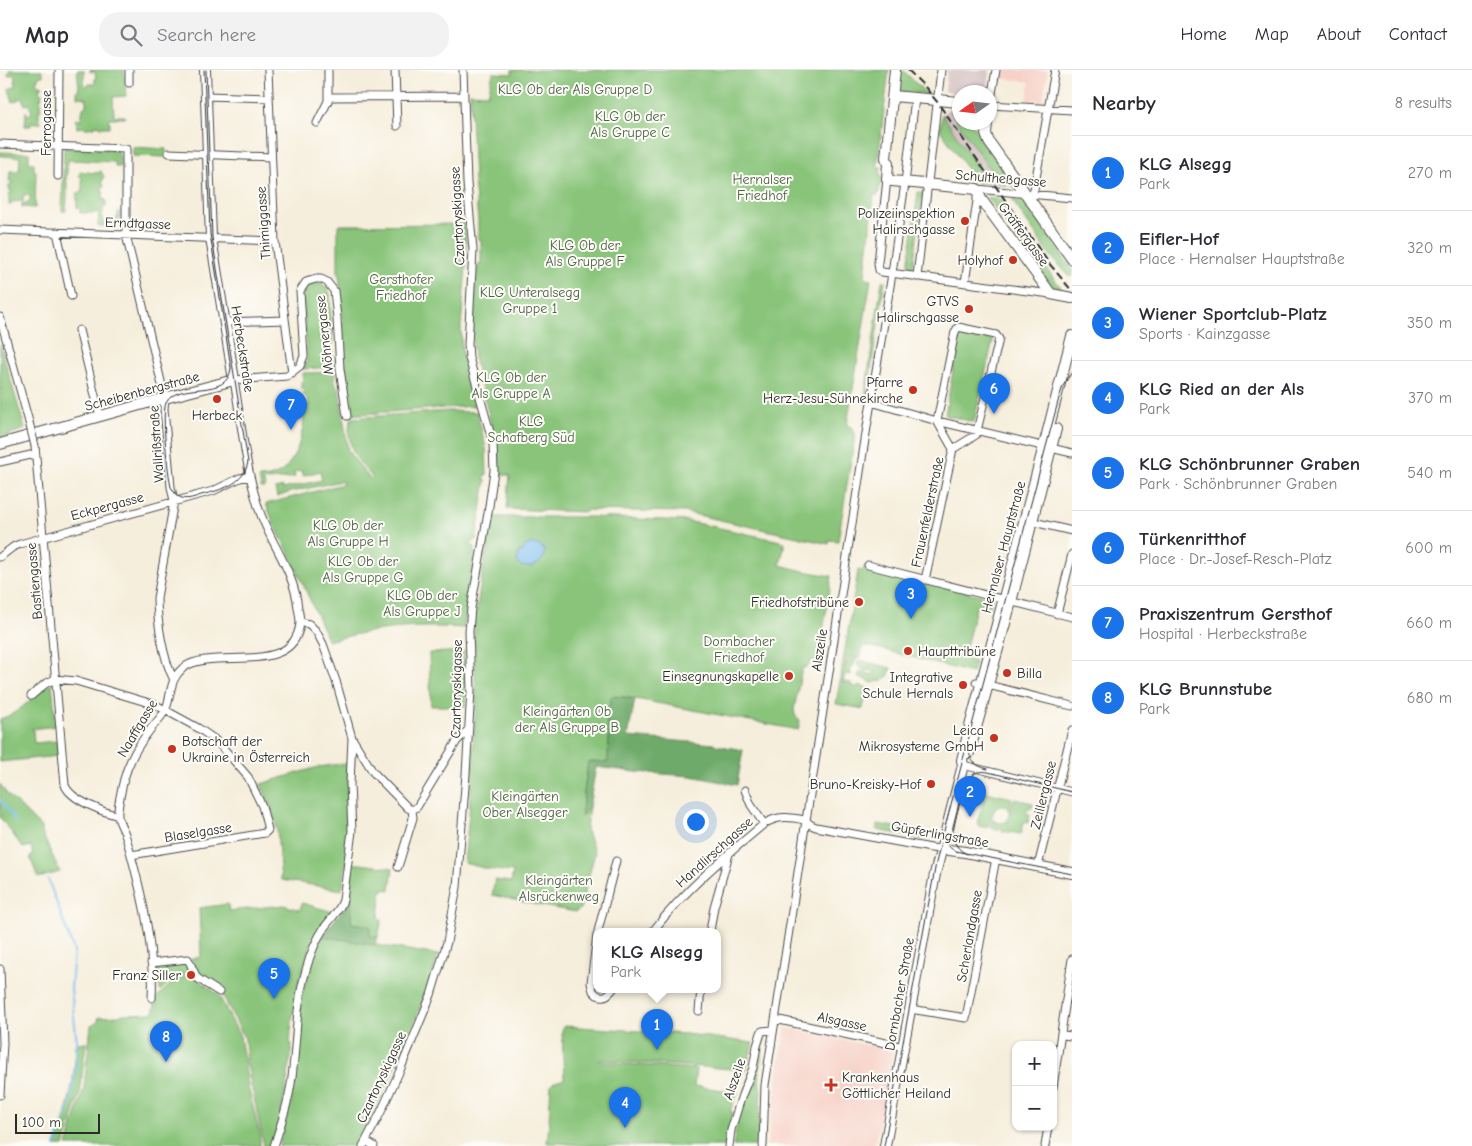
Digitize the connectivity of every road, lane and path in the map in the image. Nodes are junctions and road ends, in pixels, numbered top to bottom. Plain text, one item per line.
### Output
1 (59, 70) edge
2 (129, 70) edge
3 (205, 70) edge
4 (268, 70) edge
5 (328, 70) edge
6 (395, 70) edge
7 (462, 70) edge
8 (895, 70) edge
9 (941, 70) edge
10 (996, 70) edge
11 (1055, 70) edge
12 (129, 83) dead end
13 (994, 85) edge
14 (206, 96) junction
15 (464, 96) junction
16 (893, 96) junction
17 (329, 97) junction
18 (396, 97) junction
19 (269, 98) junction
20 (915, 98) junction
21 (938, 100) junction
22 (952, 101) edge
23 (997, 106) edge
24 (1048, 108) junction
25 (1072, 110) edge
26 (317, 123) dead end
27 (397, 126) dead end
28 (986, 130) edge
29 (0, 144) edge
30 (58, 145) junction
31 (169, 153) dead end
32 (208, 156) junction
33 (271, 158) junction
34 (58, 176) dead end
35 (887, 179) junction
36 (905, 182) junction
37 (927, 185) junction
38 (977, 189) junction
39 (1029, 194) junction
40 (1072, 198) edge
41 (0, 230) edge
42 (57, 232) junction
43 (126, 235) junction
44 (211, 238) junction
45 (275, 241) junction
46 (1072, 260) edge
47 (892, 273) junction
48 (917, 277) junction
49 (965, 283) junction
50 (1051, 294) junction
51 (71, 296) dead end
52 (1072, 298) edge
53 (0, 317) edge
54 (285, 320) junction
55 (225, 322) junction
56 (79, 330) dead end
57 (1072, 336) edge
58 (1072, 359) edge
59 (292, 373) junction
60 (1068, 374) edge
61 (234, 380) junction
62 (165, 398) junction
63 (871, 402) junction
64 (100, 416) junction
65 (346, 416) dead end
66 (937, 421) junction
67 (978, 430) junction
68 (0, 444) edge
69 (1051, 448) junction
70 (953, 449) junction
71 (35, 450) junction
72 (1072, 453) edge
73 (0, 462) edge
74 (250, 476) junction
75 (174, 501) junction
76 (1031, 522) junction
77 (1072, 531) edge
78 (43, 536) junction
79 (1072, 554) edge
80 (0, 556) edge
81 (868, 565) dead end
82 (925, 580) junction
83 (1004, 600) junction
84 (1057, 614) junction
85 (1072, 617) edge
86 (300, 622) junction
87 (55, 678) junction
88 (173, 678) junction
89 (982, 683) junction
90 (31, 696) dead end
91 (1072, 706) edge
92 (166, 710) junction
93 (468, 730) junction
94 (1072, 730) edge
95 (352, 738) junction
96 (967, 766) junction
97 (1058, 789) junction
98 (745, 790) dead end
99 (1072, 792) edge
100 (412, 810) junction
101 (118, 816) junction
102 (805, 820) junction
103 (764, 824) junction
104 (941, 849) junction
105 (729, 853) junction
106 (132, 856) junction
107 (996, 858) junction
108 (616, 861) dead end
109 (1038, 866) junction
110 (398, 868) dead end
111 (1072, 873) edge
112 (599, 928) edge
113 (656, 928) edge
114 (710, 928) edge
115 (1072, 959) edge
116 (151, 962) junction
117 (593, 967) edge
118 (0, 969) edge
119 (593, 990) edge
120 (219, 992) dead end
121 (595, 993) edge
122 (610, 993) edge
123 (701, 993) edge
124 (152, 998) dead end
125 (910, 1009) junction
126 (699, 1011) dead end
127 (775, 1019) junction
128 (773, 1030) junction
129 (1062, 1035) junction
130 (1072, 1036) edge
131 (904, 1047) junction
132 (1053, 1086) edge
133 (0, 1096) edge
134 (1047, 1131) edge
135 (364, 1144) edge
136 (274, 1146) edge
137 (374, 1146) edge
138 (729, 1146) edge
139 (763, 1146) edge
140 (885, 1146) edge
141 (1045, 1146) edge

1 - 30 street, Ferrogasse
2 - 12 street
3 - 14 street, Herbeckstraße
4 - 19 street, Thimiggasse
5 - 17 street
6 - 18 street
7 - 15 street, Czartoryskigasse
8 - 16 street
9 - 21 street
10 - 13 street
11 - 24 street
14 - 19 street
14 - 32 street, Herbeckstraße
15 - 18 street
15 - 93 street, Czartoryskigasse
16 - 20 street
16 - 35 street
17 - 18 street
17 - 26 street
18 - 27 street
19 - 33 street, Thimiggasse
20 - 21 street
20 - 36 street, Alszeile
21 - 22 street
21 - 37 street
23 - 24 street
24 - 25 street
24 - 39 street
28 - 39 street
29 - 30 street
30 - 34 street, Ferrogasse
30 - 43 street, Wallrißstraße
31 - 32 street
32 - 33 street
32 - 44 street, Herbeckstraße
33 - 45 street, Thimiggasse
35 - 36 street, Schultheßgasse
35 - 47 street
36 - 37 street, Schultheßgasse
36 - 47 street, Alszeile
37 - 38 street, Schultheßgasse
37 - 48 street
38 - 39 street, Schultheßgasse
38 - 49 street
38 - 50 street, Gräffergasse
39 - 40 street, Schultheßgasse
39 - 46 street
41 - 42 street, Erndtgasse
42 - 43 street, Erndtgasse
42 - 51 street
43 - 44 street, Erndtgasse
43 - 62 street, Wallrißstraße
44 - 45 street, Erndtgasse
44 - 55 street, Herbeckstraße
45 - 54 street, Thimiggasse
47 - 48 street
47 - 63 street, Alszeile
48 - 49 street
49 - 50 street
50 - 52 street
53 - 71 street, Bastiengasse, bridge
54 - 55 street
54 - 59 street, Thimiggasse
55 - 61 street, Herbeckstraße
56 - 64 street
57 - 60 street, Hernalser Hauptstraße
58 - 60 street, Hernalser Hauptstraße
59 - 61 street, Scheibenbergstraße
59 - 65 street, Möhnergasse
60 - 69 street, Hernalser Hauptstraße
61 - 62 street, Scheibenbergstraße
61 - 74 street, Herbeckstraße
62 - 64 street, Scheibenbergstraße
62 - 75 street, Wallrißstraße
63 - 66 street
63 - 102 street, Alszeile
64 - 68 street, Scheibenbergstraße
66 - 67 street
66 - 67 street
66 - 70 street
67 - 69 street
67 - 70 street
69 - 72 street
69 - 76 street, Hernalser Hauptstraße
70 - 82 street, Frauenfelderstraße
71 - 73 street
71 - 78 street, Bastiengasse
74 - 75 street, Eckpergasse
74 - 86 street, Herbeckstraße
75 - 78 street, Eckpergasse
75 - 88 street, Wallrißstraße
76 - 77 street
76 - 83 street, Hernalser Hauptstraße
78 - 80 street, Eckpergasse
78 - 87 street, Bastiengasse
79 - 84 street
81 - 82 street
82 - 83 street
83 - 84 street
83 - 89 street, Hernalser Hauptstraße
84 - 85 street
86 - 88 street
86 - 95 street
87 - 90 street
87 - 92 street
87 - 101 street, Bastiengasse
88 - 92 street, Naaffgasse
89 - 91 street
89 - 96 street, Hernalser Hauptstraße
92 - 101 street, Naaffgasse
92 - 106 street, Blaselgasse
93 - 100 street
93 - 135 street, Czartoryskigasse
94 - 97 street, Zeillergasse
95 - 100 street
95 - 136 street
96 - 97 street
96 - 104 street, Hernalser Hauptstraße
97 - 99 street
97 - 109 street, Zeillergasse
98 - 103 street
100 - 110 street
101 - 106 street, Naaffgasse
102 - 103 street, Handlirschgasse
102 - 104 street, Güpferlingstraße
102 - 127 street, Alszeile
103 - 105 street, Handlirschgasse
104 - 107 street, Güpferlingstraße
104 - 125 street, Dornbacher Straße
105 - 113 street, Handlirschgasse
105 - 114 street
106 - 116 street, Naaffgasse
107 - 109 street, Güpferlingstraße
107 - 125 street, Scherlandgasse
108 - 112 street
109 - 111 street, Güpferlingstraße
115 - 129 street
116 - 120 street
116 - 124 street, Naaffgasse
117 - 119 street
118 - 133 street
121 - 122 street
123 - 126 street
125 - 131 street, Dornbacher Straße
127 - 128 street, Alszeile
127 - 131 street, Alsgasse
128 - 138 street, Alszeile
128 - 139 street, Alszeile
129 - 130 street
129 - 132 street
131 - 140 street, Dornbacher Straße
134 - 141 street
135 - 137 street

